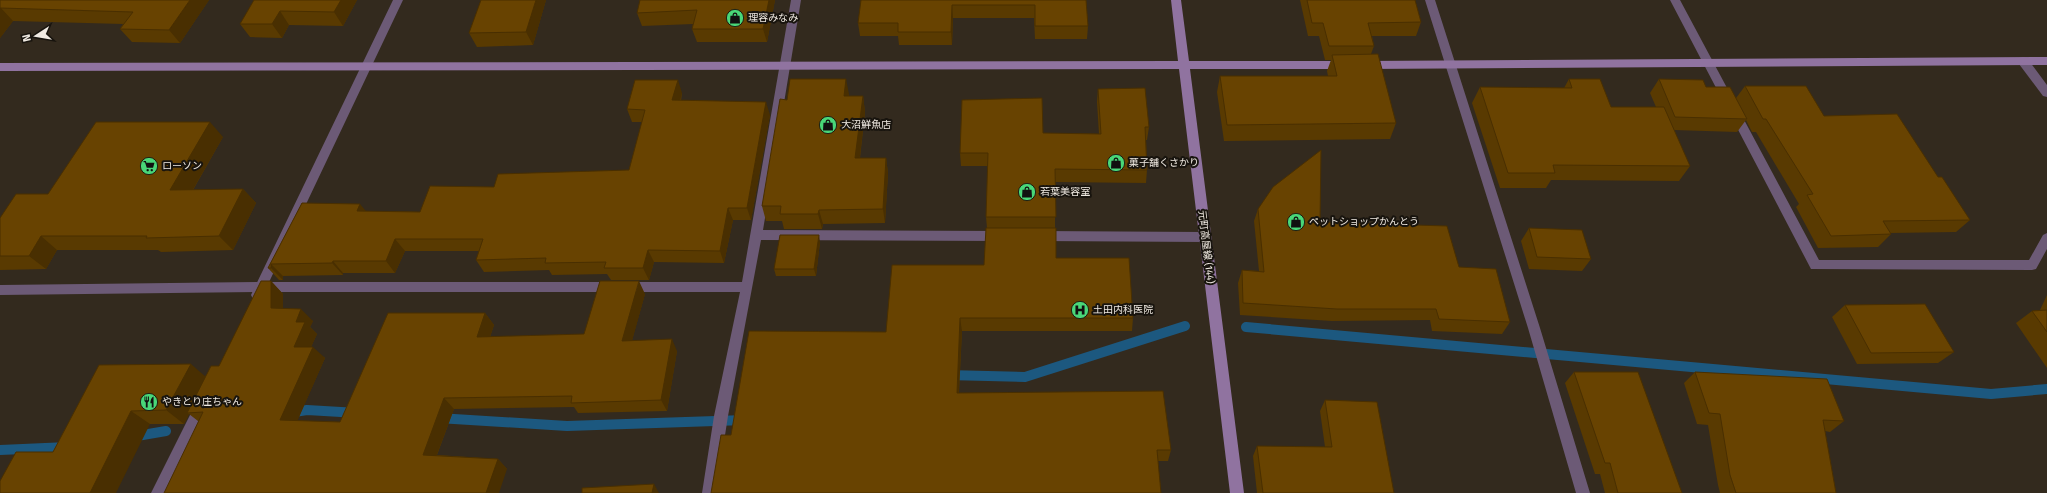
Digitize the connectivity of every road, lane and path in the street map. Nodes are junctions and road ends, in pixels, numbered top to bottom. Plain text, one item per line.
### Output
1 (398, 0) edge
2 (796, 0) edge
3 (1176, 0) edge
4 (1430, 0) edge
5 (1675, 0) edge
6 (2047, 60) edge
7 (2023, 61) junction
8 (1708, 63) junction
9 (1450, 64) junction
10 (784, 66) junction
11 (1184, 66) junction
12 (0, 67) edge
13 (365, 67) junction
14 (2047, 93) edge
15 (756, 235) junction
16 (1204, 237) junction
17 (2047, 238) edge
18 (261, 287) junction
19 (747, 287) junction
20 (0, 290) edge
21 (250, 308) edge
22 (208, 393) edge
23 (158, 493) edge
24 (709, 493) edge
25 (1237, 493) edge
26 (1583, 493) edge

1 - 13 street
2 - 10 street
3 - 11 street, 元町高屋線 (144)
4 - 9 street
5 - 8 street
6 - 7 street
7 - 8 street
7 - 14 street
8 - 9 street
8 - 17 street
9 - 11 street
9 - 26 street
10 - 11 street
10 - 13 street
10 - 15 street
11 - 16 street, 元町高屋線 (144)
12 - 13 street
13 - 18 street
15 - 16 street
15 - 19 street
16 - 25 street, 元町高屋線 (144)
18 - 19 street
18 - 20 street
18 - 21 street
19 - 24 street
22 - 23 street

